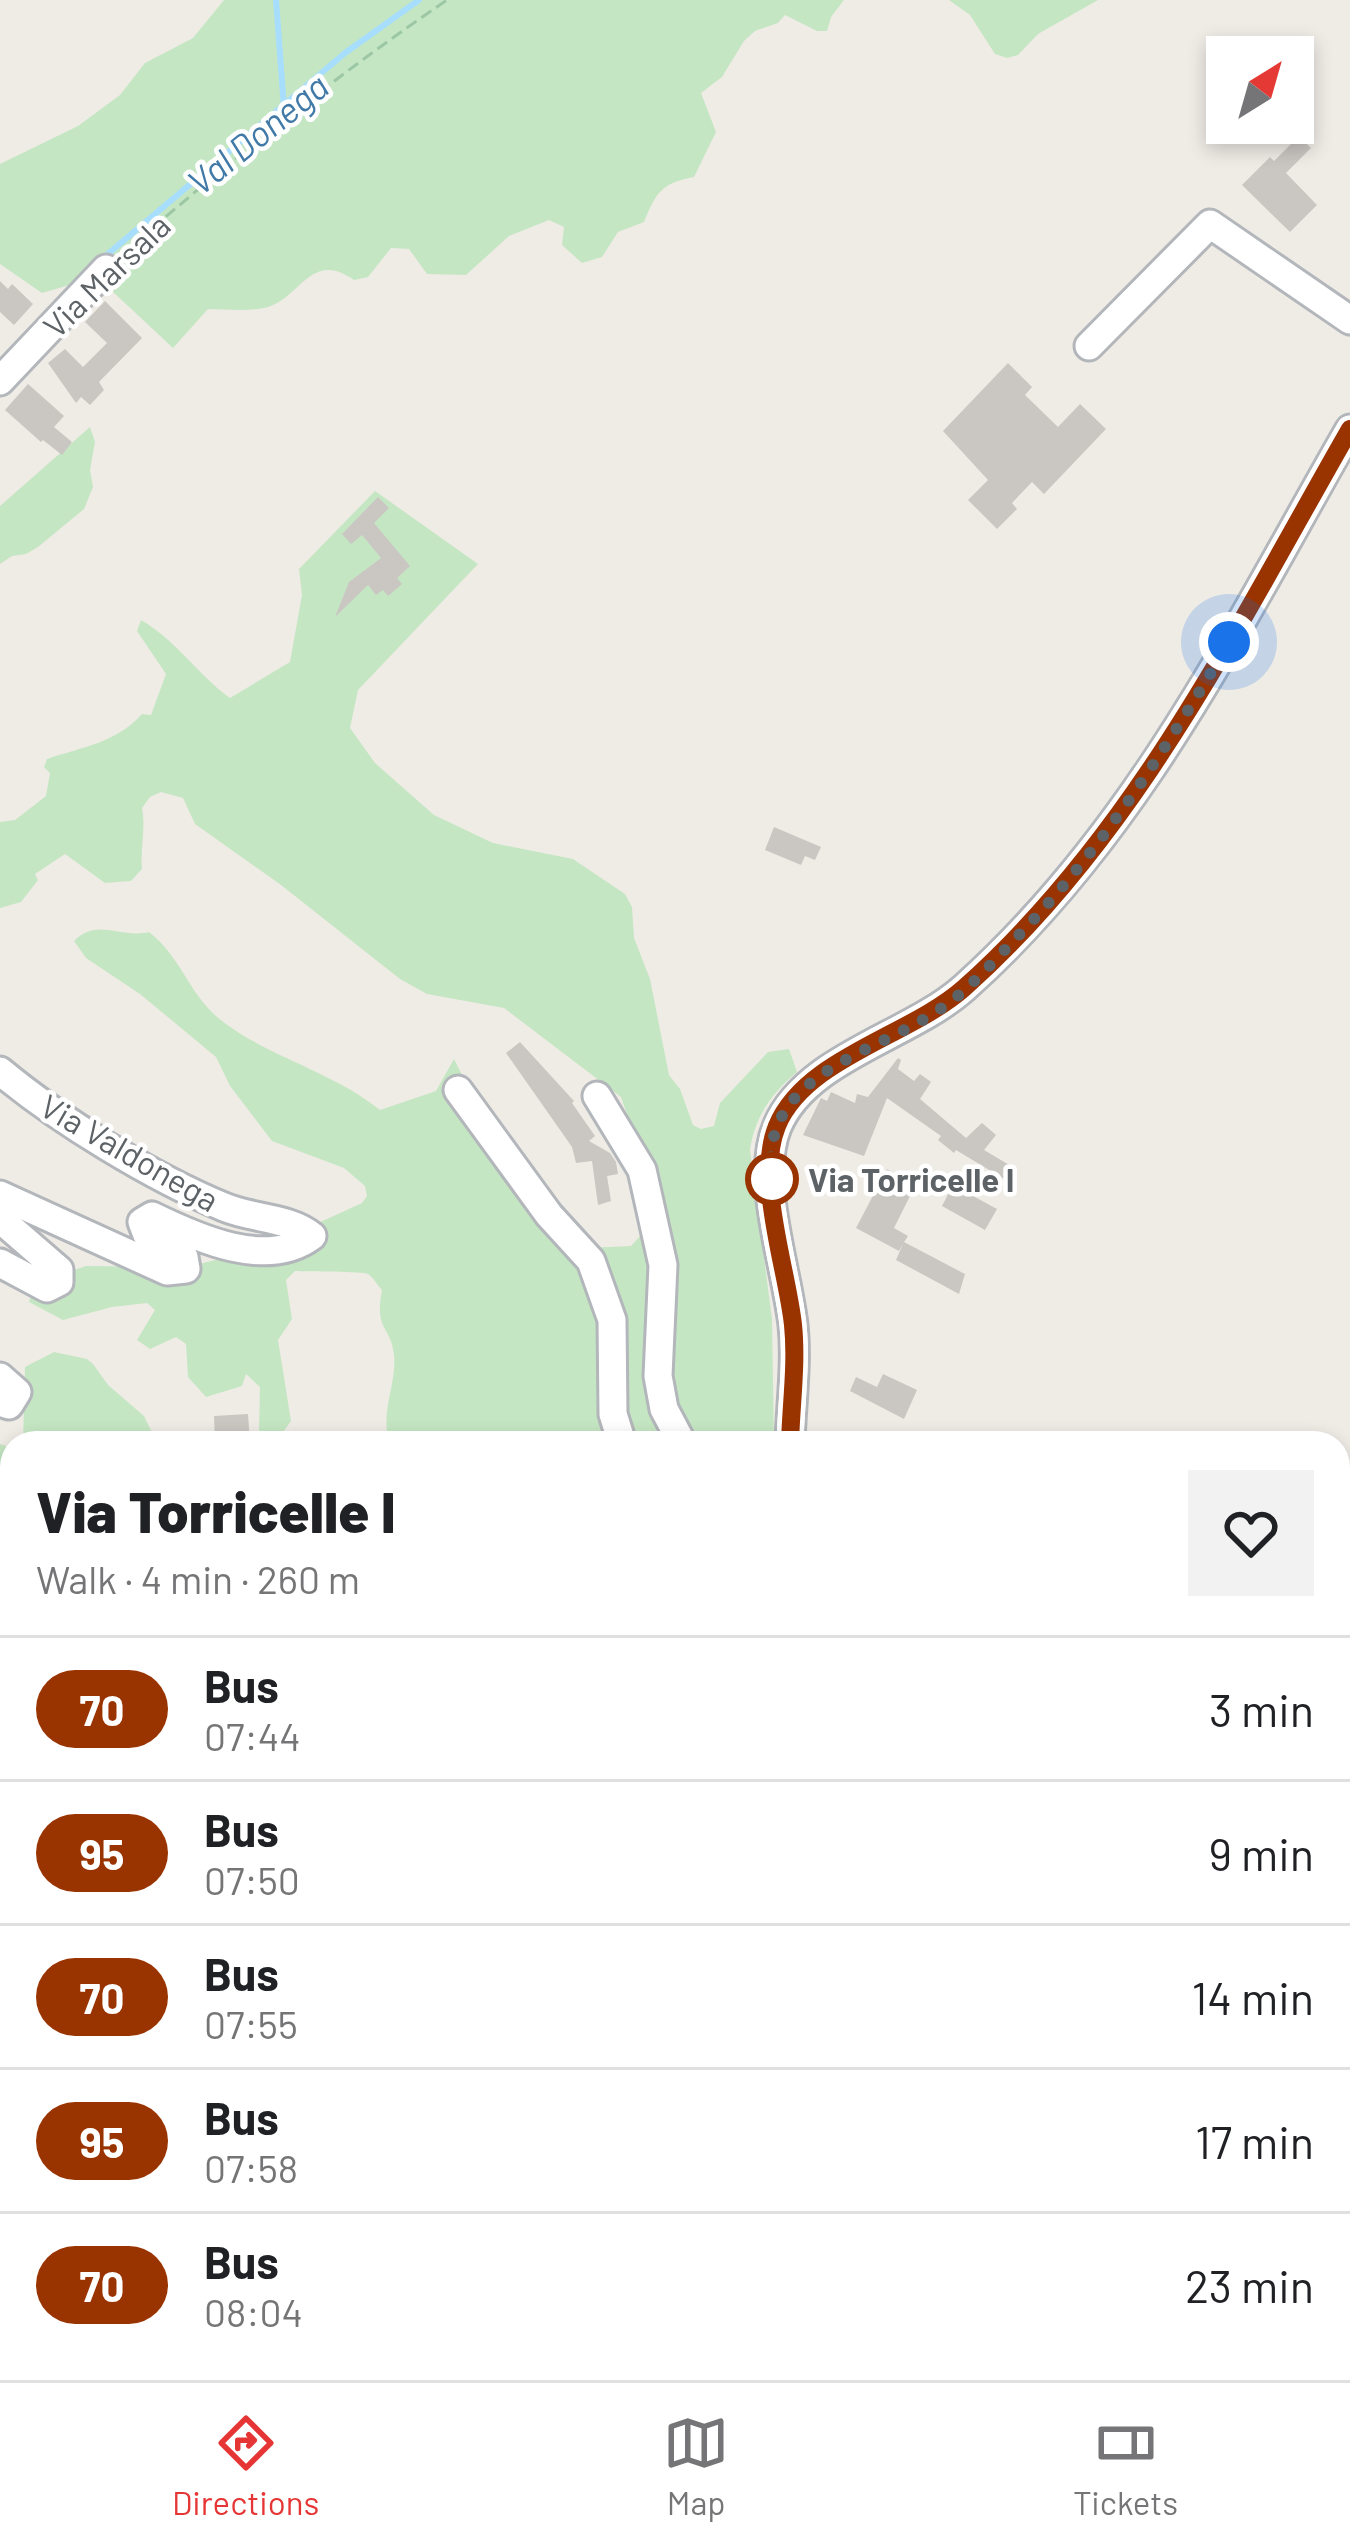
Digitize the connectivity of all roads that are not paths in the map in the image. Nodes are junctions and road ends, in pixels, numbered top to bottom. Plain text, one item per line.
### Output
1 (106, 268) road end
2 (1350, 320) edge
3 (1089, 346) dead end
4 (0, 381) edge
5 (1350, 429) edge
6 (0, 1071) edge
7 (458, 1090) dead end
8 (597, 1096) dead end
9 (0, 1195) edge
10 (0, 1219) edge
11 (0, 1263) edge
12 (0, 1377) edge
13 (0, 1402) edge
14 (618, 1431) edge
15 (676, 1431) edge
16 (790, 1431) edge

1 - 4 street, Via Marsala
2 - 3 street
5 - 16 street
6 - 9 street, Via Valdonega
7 - 14 street
8 - 15 street
10 - 11 street
12 - 13 street

